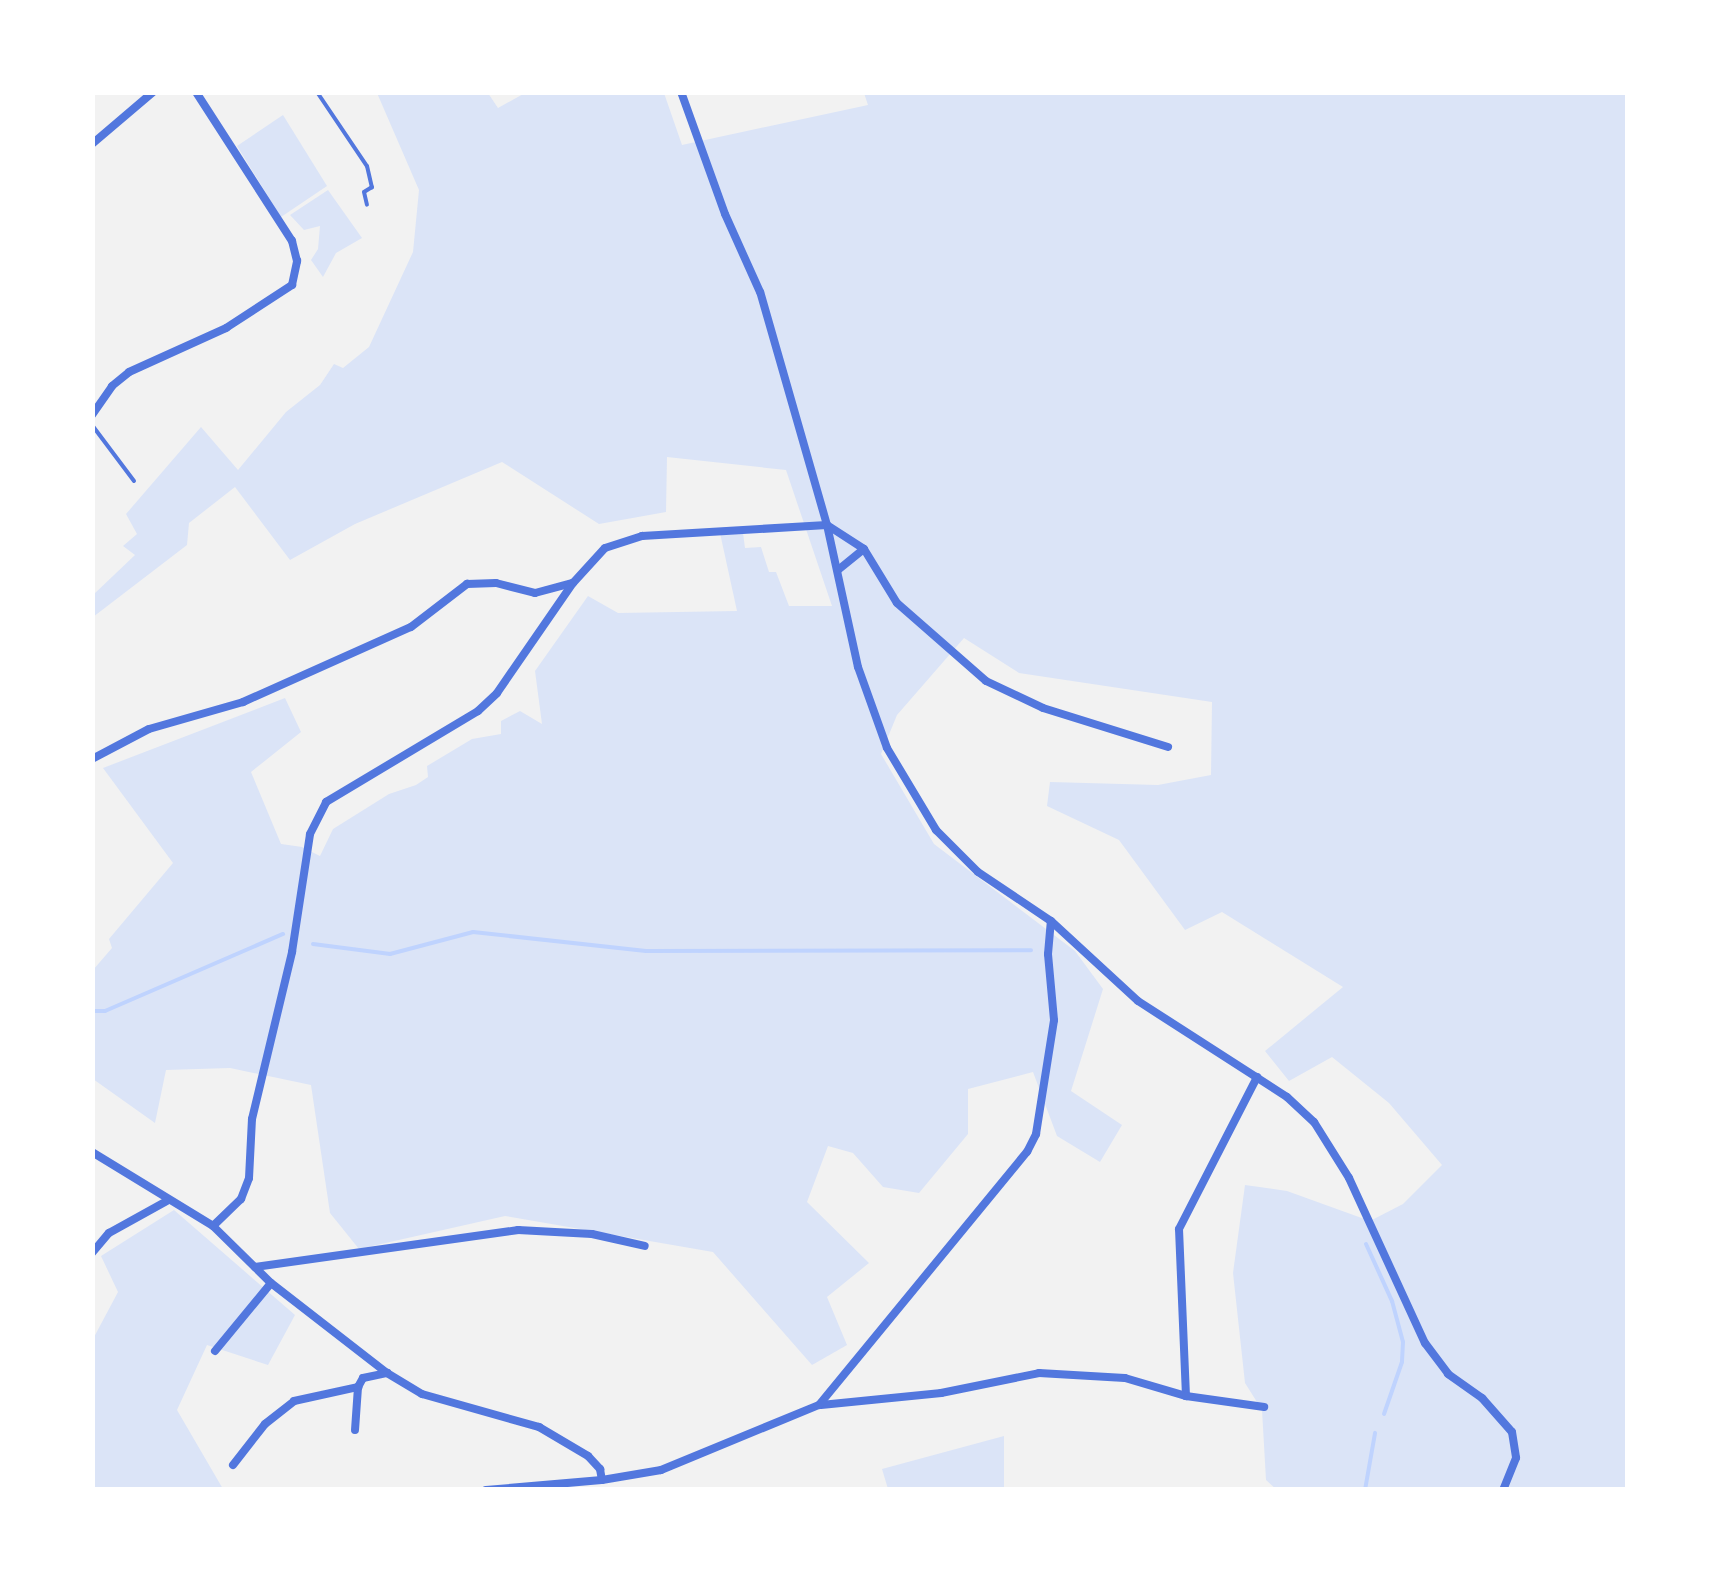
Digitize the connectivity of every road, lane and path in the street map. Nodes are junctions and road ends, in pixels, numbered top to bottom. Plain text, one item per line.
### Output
1 (153, 92) edge
2 (196, 92) edge
3 (316, 92) edge
4 (681, 92) edge
5 (92, 144) edge
6 (367, 206) dead end
7 (92, 415) edge
8 (92, 425) edge
9 (134, 481) dead end
10 (828, 525) junction
11 (864, 550) junction
12 (838, 570) junction
13 (572, 583) junction
14 (1168, 747) dead end
15 (92, 759) edge
16 (1051, 920) junction
17 (1257, 1078) junction
18 (92, 1152) edge
19 (167, 1201) junction
20 (213, 1226) junction
21 (645, 1246) dead end
22 (92, 1253) edge
23 (256, 1267) junction
24 (271, 1283) junction
25 (215, 1352) dead end
26 (387, 1373) junction
27 (358, 1387) junction
28 (1186, 1396) junction
29 (820, 1405) junction
30 (1264, 1407) dead end
31 (355, 1430) dead end
32 (233, 1465) dead end
33 (602, 1480) junction
34 (486, 1490) edge
35 (1503, 1490) edge

1 - 5 street
2 - 7 street
3 - 6 lane
4 - 10 street
8 - 9 lane
10 - 11 street
10 - 12 street
10 - 13 street
11 - 12 street
11 - 14 street
12 - 16 street
13 - 15 street
13 - 20 street
16 - 17 street
16 - 29 street
17 - 28 street
17 - 35 street
18 - 19 street
19 - 20 street
19 - 22 street
20 - 23 street
21 - 23 street
23 - 24 street
24 - 25 street
24 - 26 street
26 - 27 street
26 - 33 street
27 - 31 street
27 - 32 street
28 - 29 street
28 - 30 street
29 - 33 street
33 - 34 street

